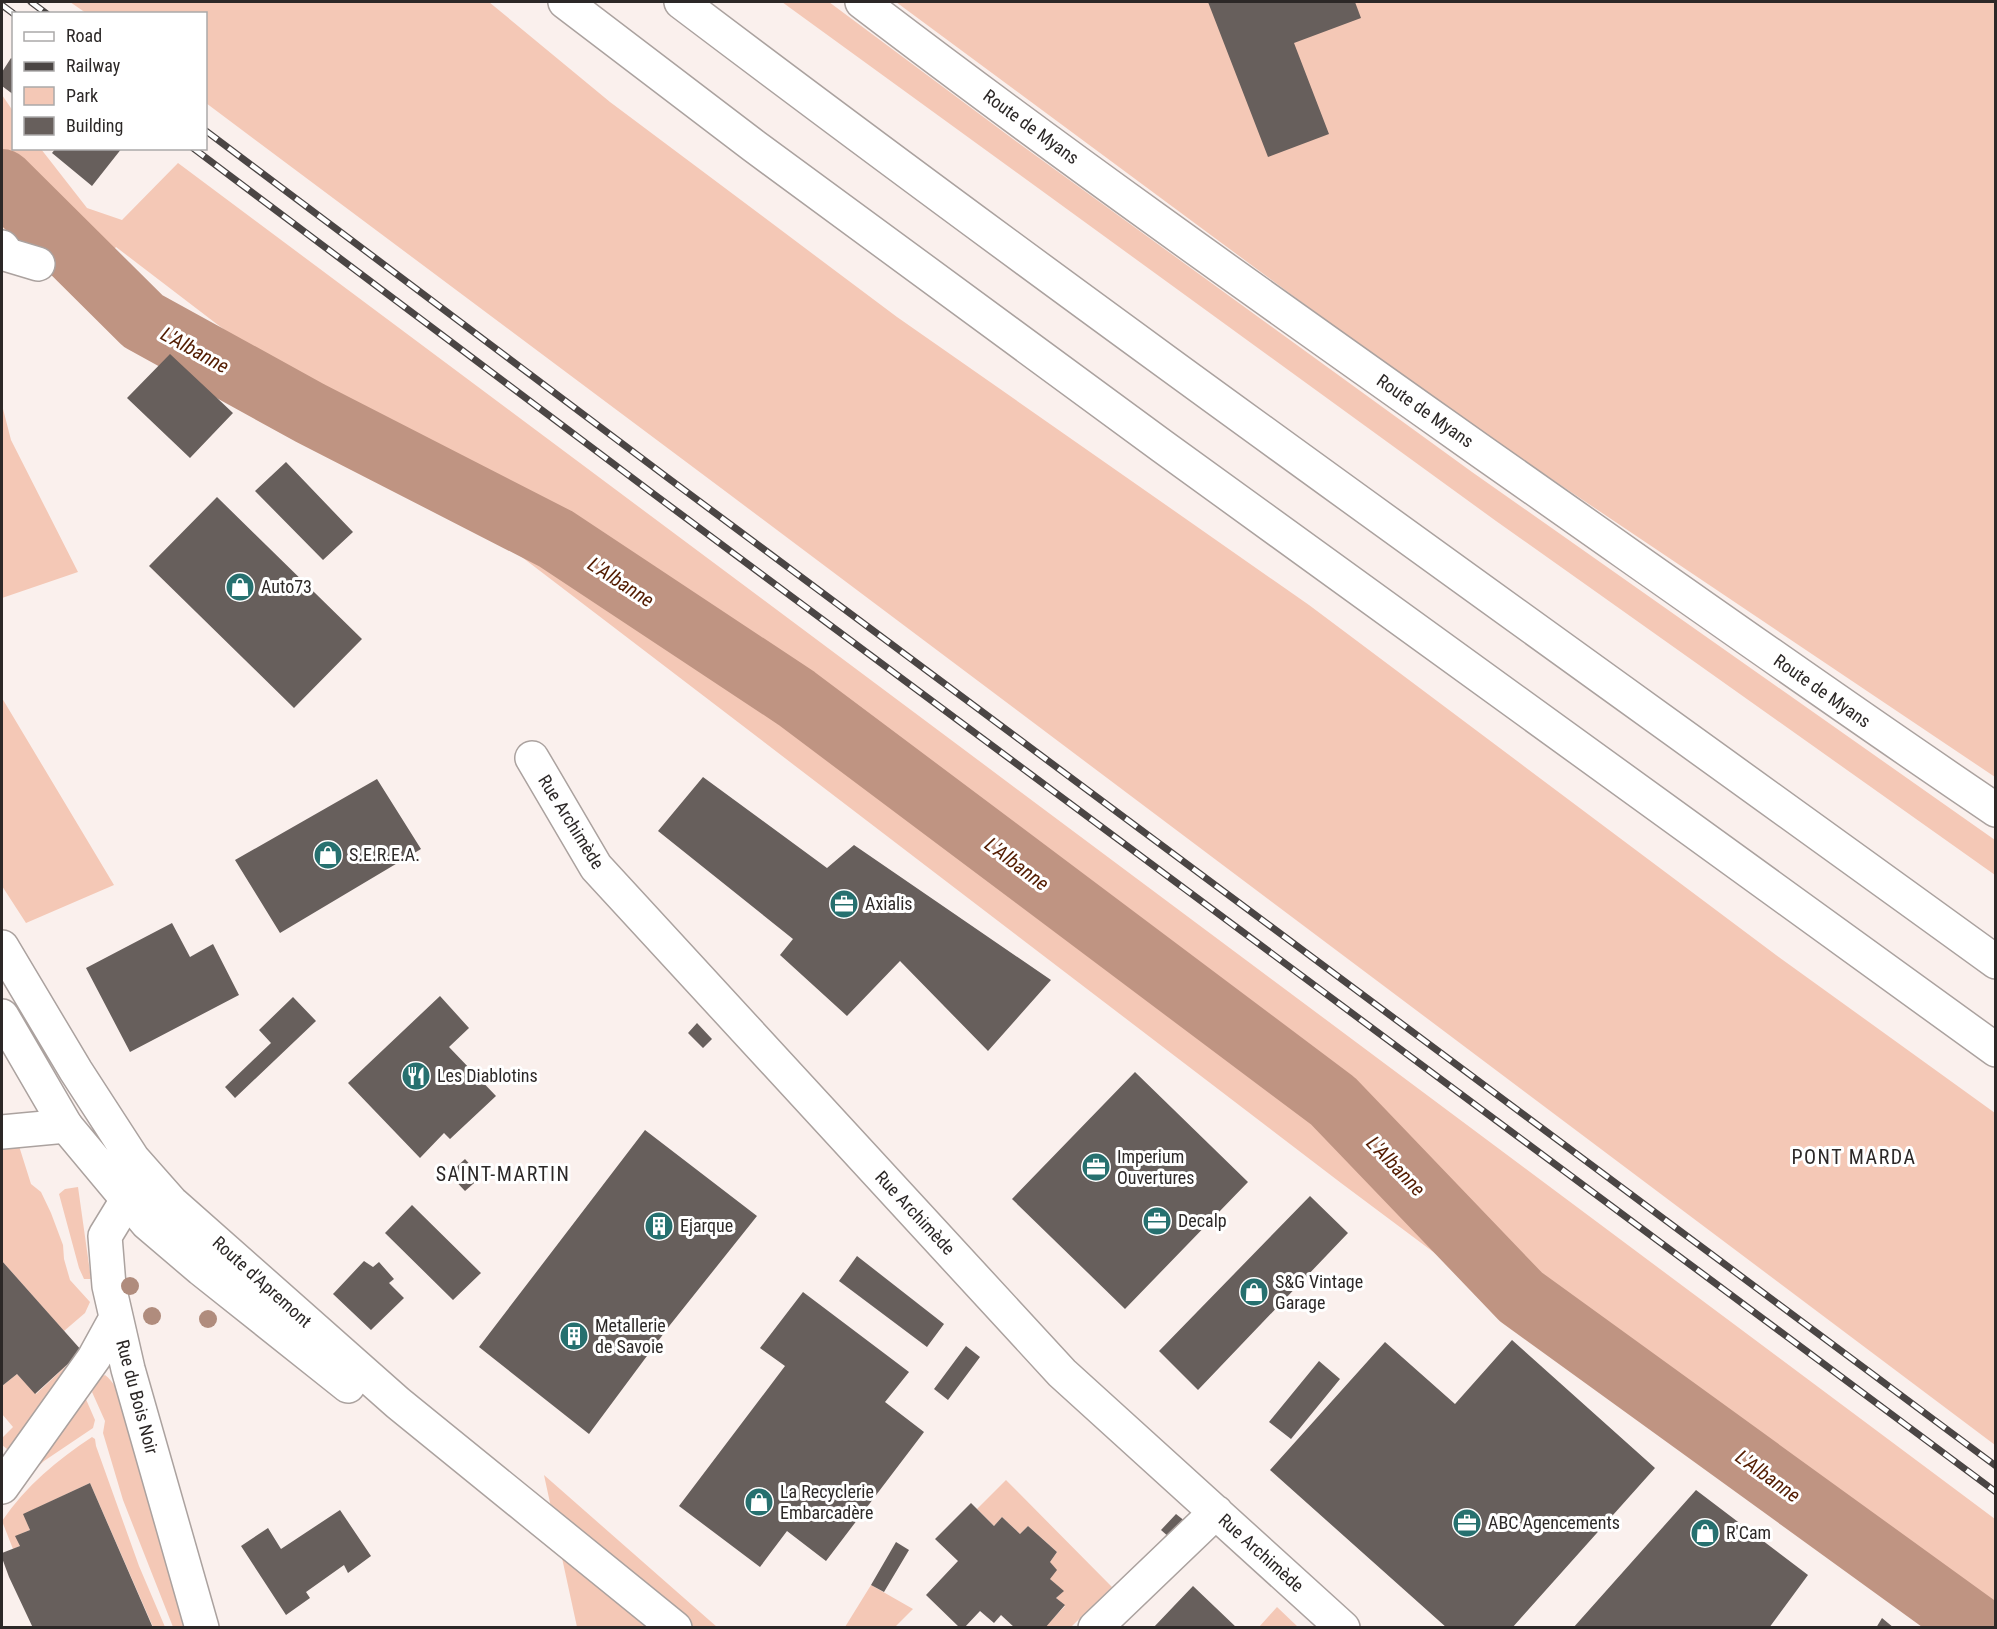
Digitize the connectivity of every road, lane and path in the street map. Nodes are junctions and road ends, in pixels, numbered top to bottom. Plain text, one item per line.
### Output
1 (565, 2) edge
2 (681, 2) edge
3 (862, 2) edge
4 (2, 247) edge
5 (38, 264) dead end
6 (532, 758) dead end
7 (1995, 810) edge
8 (2, 947) edge
9 (1995, 962) edge
10 (2, 1017) edge
11 (1995, 1050) edge
12 (66, 1125) junction
13 (2, 1132) edge
14 (150, 1178) junction
15 (127, 1200) junction
16 (116, 1318) junction
17 (2, 1487) edge
18 (1216, 1512) junction
19 (589, 1557) junction
20 (202, 1628) edge
21 (675, 1628) edge
22 (1095, 1628) edge
23 (1343, 1628) edge

1 - 11 main road
2 - 9 main road
3 - 7 main road, Route de Myans
4 - 5 main road
6 - 18 main road, Rue Archimède
8 - 14 main road, Route d'Apremont
10 - 12 main road, Route d'Apremont
12 - 13 main road
12 - 15 main road, Route d'Apremont
14 - 15 main road, Rue du Bois Noir
14 - 19 main road, Route d'Apremont
15 - 16 main road, Rue du Bois Noir
15 - 19 main road, Route d'Apremont
16 - 17 main road
16 - 20 main road, Rue du Bois Noir
18 - 22 main road
18 - 23 main road, Rue Archimède
19 - 21 main road, Route d'Apremont

